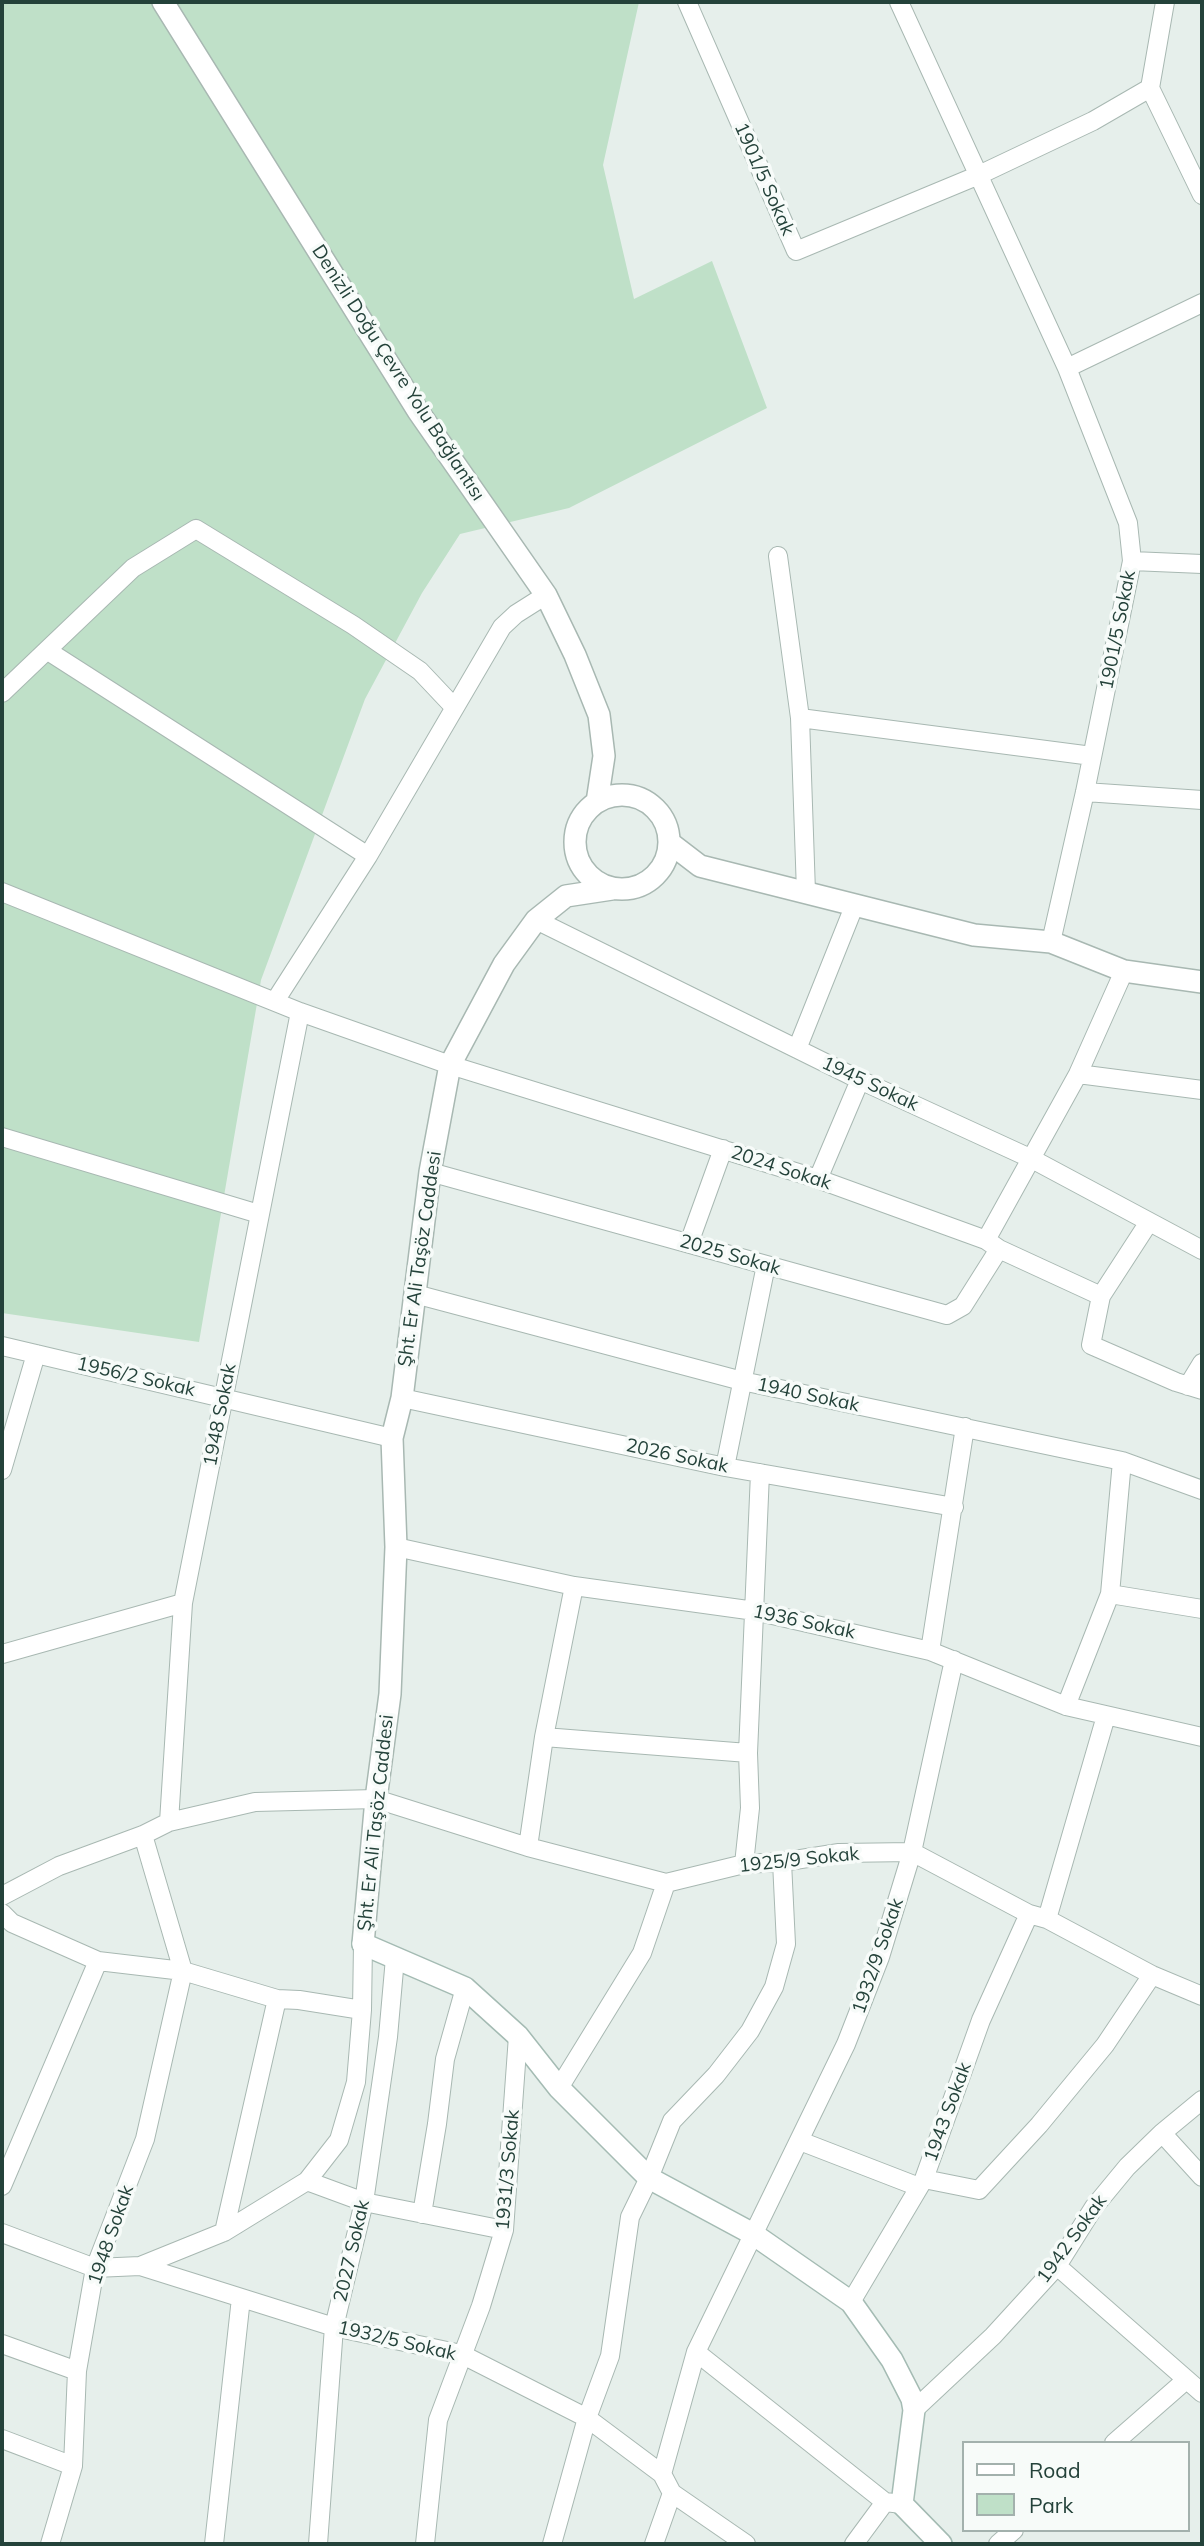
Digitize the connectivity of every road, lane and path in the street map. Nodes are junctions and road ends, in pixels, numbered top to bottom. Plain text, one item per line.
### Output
1 (163, 2) edge
2 (687, 2) edge
3 (899, 2) edge
4 (1165, 2) edge
5 (1150, 88) junction
6 (979, 175) junction
7 (1202, 195) edge
8 (1202, 303) edge
9 (1067, 368) junction
10 (778, 556) dead end
11 (1132, 561) junction
12 (1202, 565) edge
13 (546, 595) junction
14 (48, 651) junction
15 (2, 694) edge
16 (454, 708) junction
17 (800, 718) junction
18 (604, 756) junction
19 (1092, 756) junction
20 (1085, 792) junction
21 (623, 795) junction
22 (1202, 800) edge
23 (597, 802) junction
24 (670, 842) junction
25 (368, 856) junction
26 (577, 859) junction
27 (700, 866) junction
28 (651, 881) junction
29 (612, 890) junction
30 (2, 892) edge
31 (806, 892) junction
32 (566, 897) junction
33 (855, 904) junction
34 (536, 920) junction
35 (1051, 942) junction
36 (1124, 971) junction
37 (1202, 982) edge
38 (275, 1001) junction
39 (300, 1012) junction
40 (797, 1049) junction
41 (450, 1065) junction
42 (1078, 1073) junction
43 (860, 1080) junction
44 (1202, 1090) edge
45 (2, 1137) edge
46 (723, 1149) junction
47 (1032, 1159) junction
48 (430, 1172) junction
49 (818, 1179) junction
50 (259, 1214) junction
51 (1149, 1222) junction
52 (690, 1243) junction
53 (993, 1245) junction
54 (1202, 1250) edge
55 (766, 1265) junction
56 (415, 1294) junction
57 (1101, 1296) junction
58 (2, 1346) edge
59 (36, 1354) junction
60 (1202, 1363) edge
61 (742, 1381) junction
62 (1195, 1388) edge
63 (224, 1397) junction
64 (402, 1398) junction
65 (965, 1427) junction
66 (392, 1438) junction
67 (1122, 1461) junction
68 (725, 1467) junction
69 (2, 1470) edge
70 (760, 1473) junction
71 (1202, 1490) edge
72 (954, 1507) junction
73 (396, 1547) junction
74 (574, 1586) junction
75 (1110, 1594) junction
76 (183, 1603) junction
77 (1202, 1609) edge
78 (755, 1611) junction
79 (930, 1651) junction
80 (2, 1654) edge
81 (954, 1660) junction
82 (1066, 1706) junction
83 (1105, 1716) junction
84 (544, 1737) junction
85 (1202, 1737) edge
86 (748, 1753) junction
87 (376, 1799) junction
88 (169, 1822) junction
89 (143, 1835) junction
90 (528, 1847) junction
91 (912, 1852) junction
92 (782, 1862) junction
93 (744, 1864) junction
94 (666, 1884) junction
95 (2, 1896) edge
96 (2, 1913) edge
97 (1029, 1914) junction
98 (1048, 1919) junction
99 (363, 1944) junction
100 (395, 1958) junction
101 (98, 1961) junction
102 (183, 1971) junction
103 (1152, 1975) junction
104 (465, 1988) junction
105 (1202, 1996) edge
106 (277, 1999) junction
107 (362, 2010) junction
108 (518, 2036) junction
109 (559, 2088) junction
110 (1202, 2100) edge
111 (1162, 2133) junction
112 (800, 2141) junction
113 (649, 2178) junction
114 (1202, 2178) edge
115 (307, 2181) junction
116 (922, 2183) junction
117 (2, 2186) edge
118 (364, 2202) junction
119 (422, 2214) junction
120 (504, 2230) junction
121 (2, 2232) edge
122 (224, 2232) junction
123 (753, 2234) junction
124 (140, 2266) junction
125 (1057, 2266) junction
126 (95, 2268) junction
127 (241, 2298) junction
128 (851, 2302) junction
129 (334, 2327) junction
130 (2, 2344) edge
131 (696, 2352) junction
132 (461, 2354) junction
133 (77, 2371) junction
134 (1186, 2380) junction
135 (1202, 2393) edge
136 (914, 2410) junction
137 (587, 2418) junction
138 (2, 2439) edge
139 (1116, 2441) edge
140 (73, 2466) junction
141 (662, 2474) junction
142 (672, 2493) junction
143 (893, 2503) junction
144 (1012, 2532) edge
145 (50, 2544) edge
146 (214, 2544) edge
147 (318, 2544) edge
148 (425, 2544) edge
149 (552, 2544) edge
150 (654, 2544) edge
151 (746, 2544) edge
152 (854, 2544) edge
153 (941, 2544) edge
154 (998, 2544) edge

1 - 13 street, Denizli Doğu Çevre Yolu Bağlantısı
2 - 6 street, 1901/5 Sokak
3 - 6 street, 1901/5 Sokak
4 - 5 street
5 - 6 street
5 - 7 street
6 - 9 street, 1901/5 Sokak
8 - 9 street
9 - 11 street, 1901/5 Sokak
10 - 17 street
11 - 12 street
11 - 19 street, 1901/5 Sokak
13 - 16 street
13 - 18 street, Denizli Doğu Çevre Yolu Bağlantısı
14 - 15 street
14 - 16 street
14 - 25 street
16 - 25 street
17 - 19 street
17 - 31 street
18 - 21 street
18 - 23 street
19 - 20 street, 1901/5 Sokak
20 - 22 street
20 - 35 street, 1901/5 Sokak
21 - 23 street
21 - 24 street
23 - 26 street
24 - 27 street
24 - 28 street
25 - 38 street
26 - 29 street
26 - 32 street
27 - 28 street
27 - 31 street
28 - 29 street
29 - 32 street
30 - 38 street, 2024 Sokak
31 - 33 street
32 - 34 street, Şht. Er Ali Taşöz Caddesi
33 - 35 street
33 - 40 street
34 - 40 street, 1945 Sokak
34 - 41 street, Şht. Er Ali Taşöz Caddesi
35 - 36 street
36 - 37 street
36 - 42 street, 2025 Sokak
38 - 39 street, 2024 Sokak
39 - 41 street, 2024 Sokak
39 - 50 street, 1948 Sokak
40 - 43 street, 1945 Sokak
41 - 46 street, 2024 Sokak
41 - 48 street, Şht. Er Ali Taşöz Caddesi
42 - 44 street
42 - 47 street, 2025 Sokak
43 - 47 street, 1945 Sokak
43 - 49 street
45 - 50 street
46 - 49 street, 2024 Sokak
46 - 52 street
47 - 51 street, 1945 Sokak
47 - 53 street, 2025 Sokak
48 - 52 street, 2025 Sokak
48 - 56 street, Şht. Er Ali Taşöz Caddesi
49 - 53 street, 2024 Sokak
50 - 63 street, 1948 Sokak
51 - 54 street, 1945 Sokak
51 - 57 street
52 - 55 street, 2025 Sokak
53 - 55 street, 2025 Sokak
53 - 57 street, 2024 Sokak
55 - 61 street
56 - 61 street, 1940 Sokak
56 - 64 street, Şht. Er Ali Taşöz Caddesi
57 - 62 street
58 - 59 street, 1956/2 Sokak
59 - 63 street, 1956/2 Sokak
59 - 69 street
60 - 62 street
61 - 65 street, 1940 Sokak
61 - 68 street
63 - 66 street, 1956/2 Sokak
63 - 76 street, 1948 Sokak
64 - 66 street, Şht. Er Ali Taşöz Caddesi
64 - 68 street, 2026 Sokak
65 - 67 street, 1940 Sokak
65 - 72 street
66 - 73 street, Şht. Er Ali Taşöz Caddesi
67 - 71 street, 1940 Sokak
67 - 75 street
68 - 70 street, 2026 Sokak
70 - 72 street, 2026 Sokak
70 - 78 street
72 - 79 street
73 - 74 street, 1936 Sokak
73 - 87 street, Şht. Er Ali Taşöz Caddesi
74 - 78 street, 1936 Sokak
74 - 84 street
75 - 77 street
75 - 82 street
76 - 80 street
76 - 88 street, 1948 Sokak
78 - 79 street, 1936 Sokak
78 - 86 street
79 - 81 street, 1936 Sokak
81 - 82 street, 1936 Sokak
81 - 91 street, 1932/9 Sokak
82 - 83 street, 1936 Sokak
83 - 85 street, 1936 Sokak
83 - 98 street
84 - 86 street
84 - 90 street
86 - 93 street
87 - 88 street, 1925/9 Sokak
87 - 90 street, 1925/9 Sokak
87 - 99 street, Şht. Er Ali Taşöz Caddesi
88 - 89 street, 1925/9 Sokak
89 - 95 street, 1925/9 Sokak
89 - 102 street
90 - 94 street, 1925/9 Sokak
91 - 92 street, 1925/9 Sokak
91 - 97 street, 1925/9 Sokak
91 - 112 street, 1932/9 Sokak
92 - 93 street, 1925/9 Sokak
92 - 113 street
93 - 94 street, 1925/9 Sokak
94 - 109 street
96 - 101 street
97 - 98 street, 1925/9 Sokak
97 - 116 street, 1943 Sokak
98 - 103 street, 1925/9 Sokak
99 - 100 street, Şht. Er Ali Taşöz Caddesi
99 - 107 street
100 - 104 street, Şht. Er Ali Taşöz Caddesi
100 - 118 street, 2027 Sokak
101 - 102 street
101 - 117 street
102 - 106 street
102 - 126 street, 1948 Sokak
103 - 105 street, 1925/9 Sokak
103 - 116 street
104 - 108 street, Şht. Er Ali Taşöz Caddesi
104 - 119 street
106 - 107 street
106 - 122 street
107 - 115 street
108 - 109 street, Şht. Er Ali Taşöz Caddesi
108 - 120 street, 1931/3 Sokak
109 - 113 street, Şht. Er Ali Taşöz Caddesi
110 - 111 street, 1942 Sokak
111 - 114 street
111 - 125 street, 1942 Sokak
112 - 116 street
112 - 123 street, 1932/9 Sokak
113 - 123 street, Şht. Er Ali Taşöz Caddesi
113 - 137 street
115 - 118 street
115 - 122 street
116 - 128 street, 1943 Sokak
118 - 119 street
118 - 129 street, 2027 Sokak
119 - 120 street
120 - 132 street, 1931/3 Sokak
121 - 126 street, 1932/5 Sokak
122 - 124 street
123 - 128 street, Şht. Er Ali Taşöz Caddesi
123 - 131 street, 1932/9 Sokak
124 - 126 street, 1932/5 Sokak
124 - 127 street, 1932/5 Sokak
125 - 134 street
125 - 136 street, 1942 Sokak
126 - 133 street, 1948 Sokak
127 - 129 street, 1932/5 Sokak
127 - 146 street
128 - 136 street, Şht. Er Ali Taşöz Caddesi
129 - 132 street, 1932/5 Sokak
129 - 147 street, 2027 Sokak
130 - 133 street
131 - 141 street, 1932/9 Sokak
131 - 143 street
132 - 137 street, 1932/5 Sokak
132 - 148 street, 1931/3 Sokak
133 - 140 street, 1948 Sokak
134 - 135 street
134 - 139 street
136 - 143 street, Şht. Er Ali Taşöz Caddesi
137 - 141 street, 1932/5 Sokak
137 - 149 street
138 - 140 street
140 - 145 street, 1948 Sokak
141 - 142 street, 1932/5 Sokak
142 - 150 street
142 - 151 street, 1932/5 Sokak
143 - 152 street
143 - 153 street
144 - 154 street

